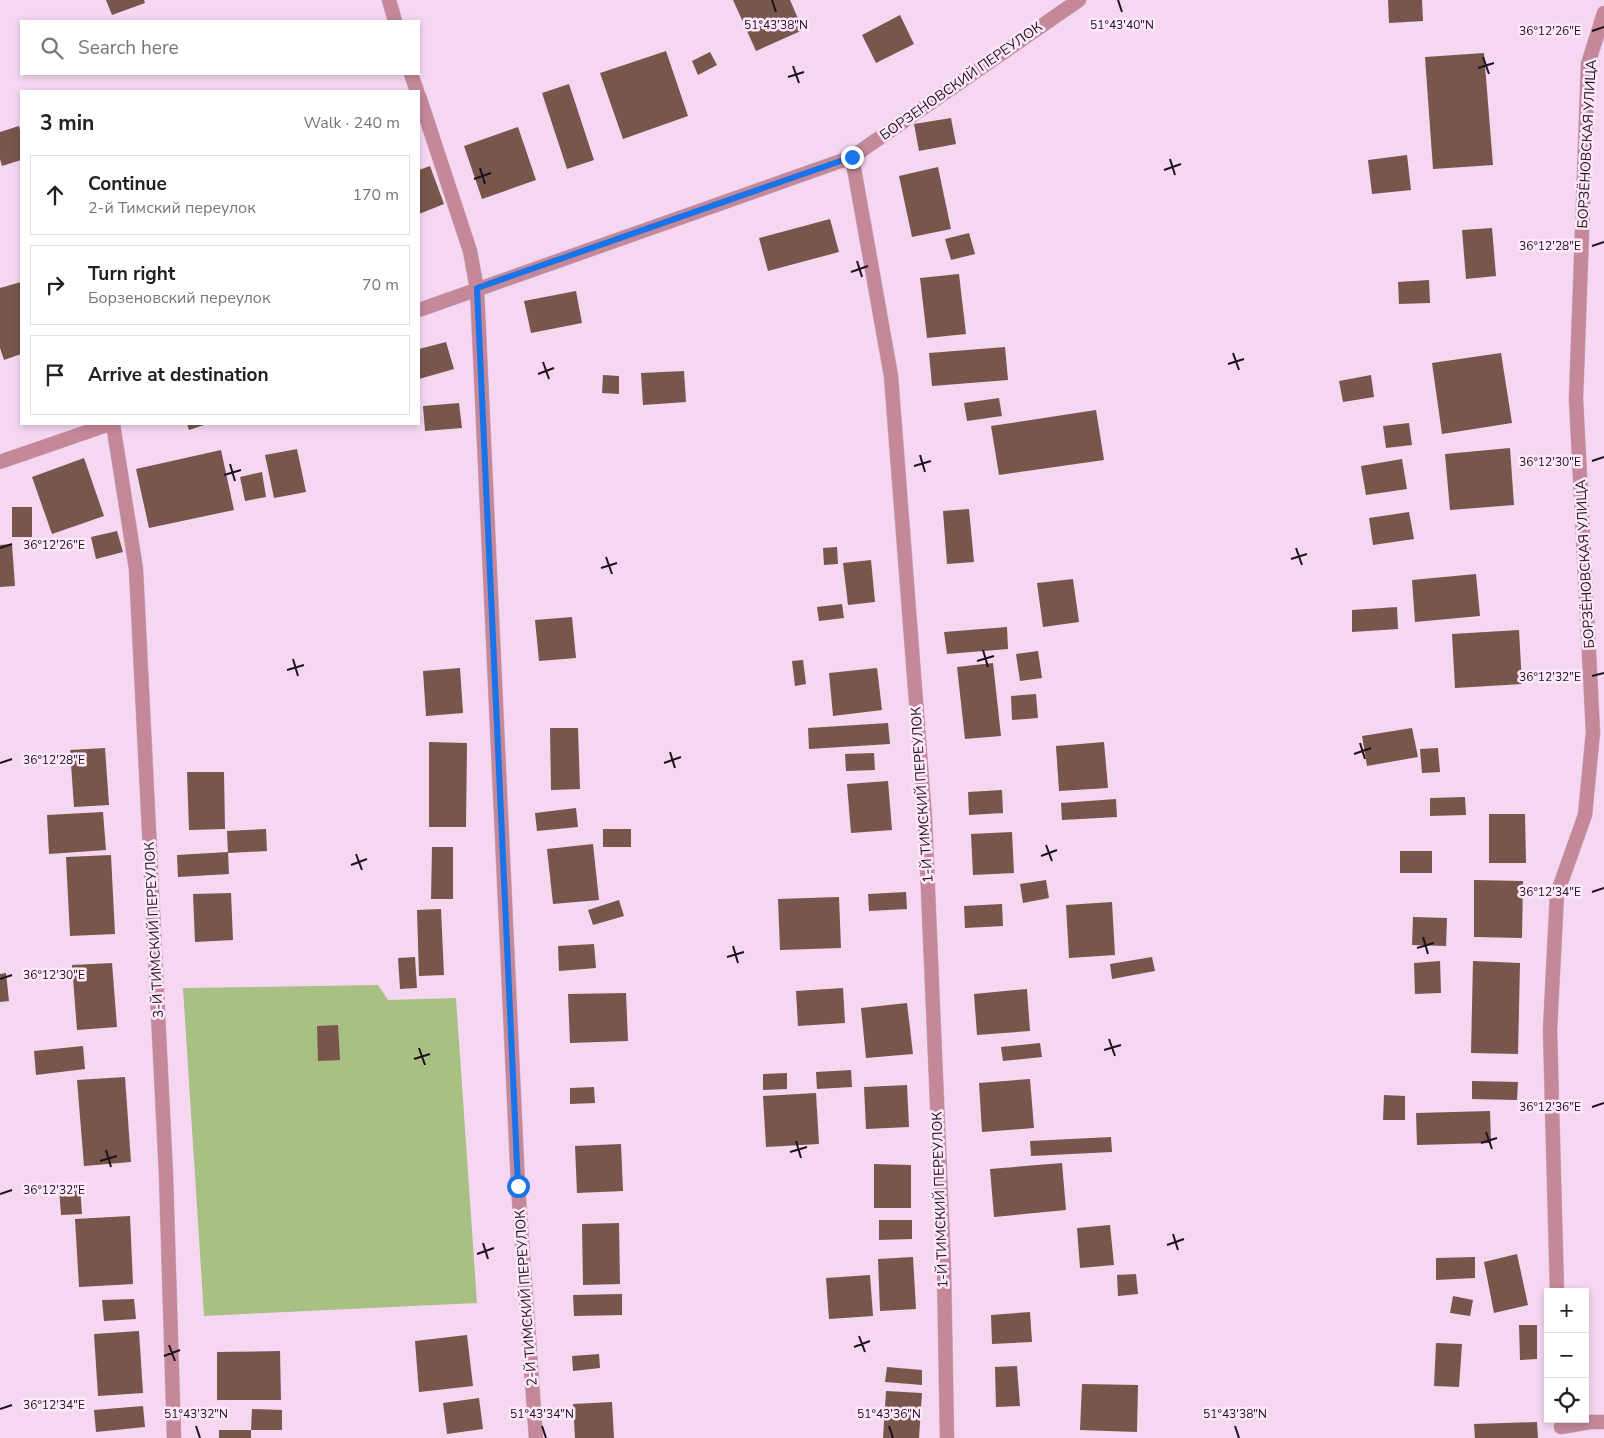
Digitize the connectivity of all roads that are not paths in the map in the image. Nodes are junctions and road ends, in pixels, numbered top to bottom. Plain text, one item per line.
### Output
1 (390, 0) edge
2 (1079, 0) edge
3 (1604, 13) edge
4 (395, 20) edge
5 (411, 75) edge
6 (417, 90) edge
7 (420, 99) edge
8 (852, 157) junction
9 (477, 288) junction
10 (420, 310) edge
11 (109, 425) edge
12 (112, 425) edge
13 (0, 462) edge
14 (1558, 1288) edge
15 (1604, 1422) edge
16 (1562, 1428) edge
17 (174, 1438) edge
18 (536, 1438) edge
19 (947, 1438) edge

1 - 4 street
2 - 8 street, БОРЗЕНОВСКИЙ ПЕРЕУЛОК
3 - 14 street, БОРЗЁНОВСКАЯ УЛИЦА
5 - 6 street
7 - 9 street, 2-Й ТИМСКИЙ ПЕРЕУЛОК
8 - 9 street, БОРЗЕНОВСКИЙ ПЕРЕУЛОК
8 - 19 street, 1-Й ТИМСКИЙ ПЕРЕУЛОК
9 - 10 street, БОРЗЕНОВСКИЙ ПЕРЕУЛОК
9 - 18 street, 2-Й ТИМСКИЙ ПЕРЕУЛОК
11 - 13 street
12 - 17 street, 3-Й ТИМСКИЙ ПЕРЕУЛОК
15 - 16 street

